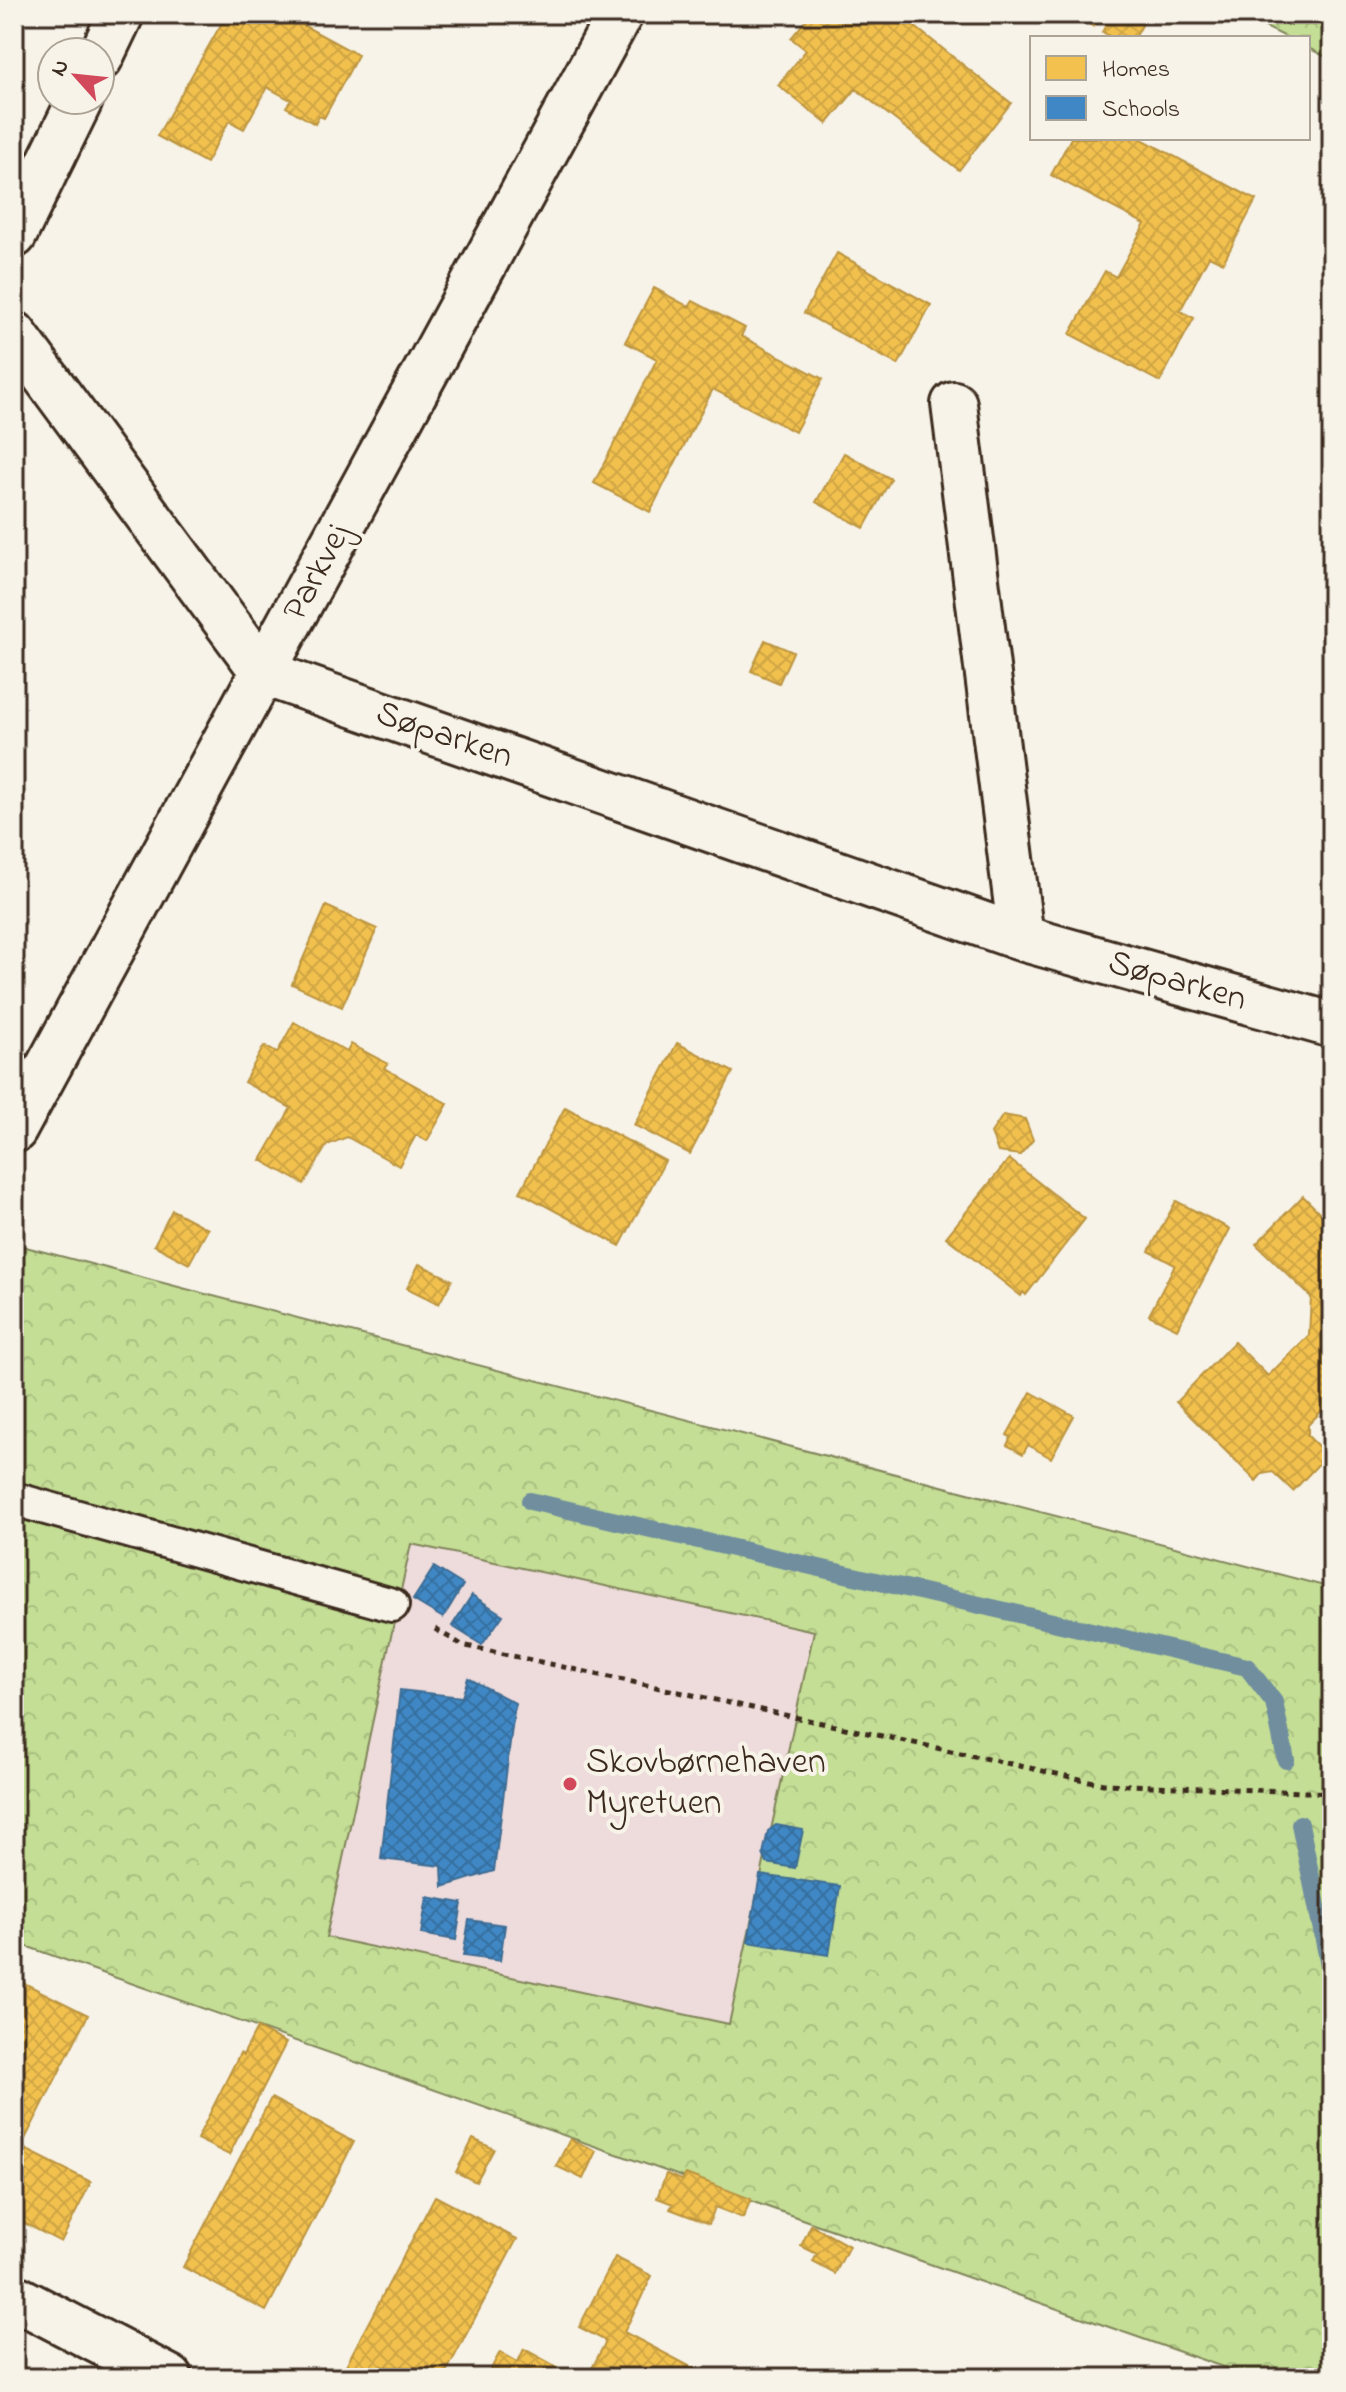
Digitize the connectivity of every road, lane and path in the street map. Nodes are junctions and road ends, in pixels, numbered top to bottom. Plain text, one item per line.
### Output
1 (121, 14) edge
2 (620, 14) edge
3 (110, 36) edge
4 (72, 116) edge
5 (14, 235) edge
6 (14, 334) edge
7 (954, 404) dead end
8 (264, 673) junction
9 (1021, 938) junction
10 (1332, 1025) edge
11 (14, 1130) edge
12 (14, 1499) edge
13 (392, 1605) joint
14 (1332, 1793) edge
15 (14, 2297) edge
16 (170, 2378) edge

1 - 3 street
2 - 8 street, Parkvej
4 - 5 street
6 - 8 street
7 - 9 street
8 - 9 street, Søparken
8 - 11 street, Parkvej
9 - 10 street, Søparken
12 - 13 lane
13 - 14 path
15 - 16 street

